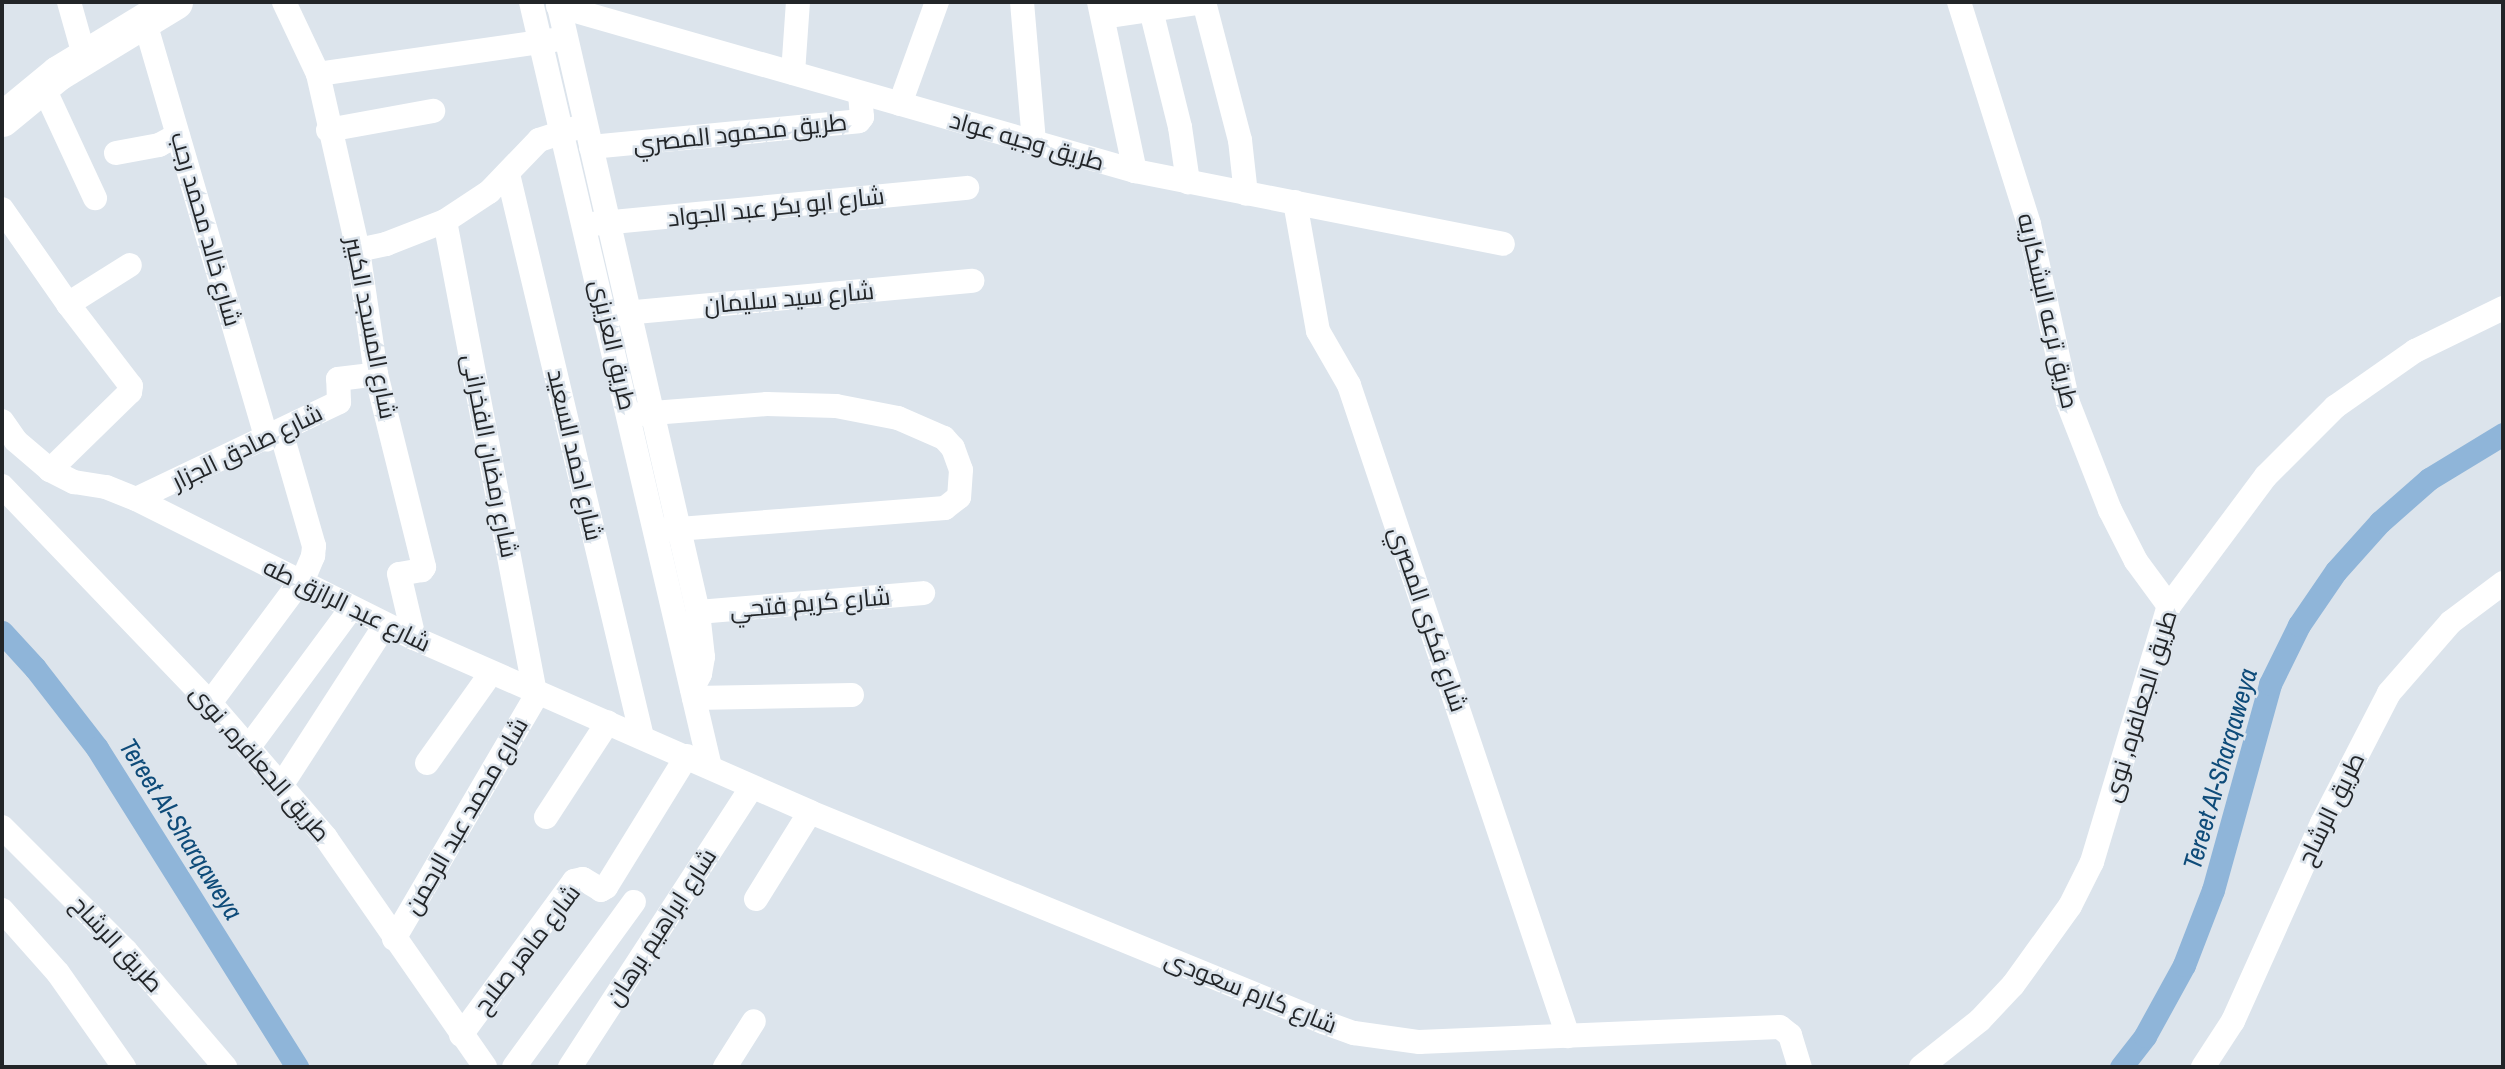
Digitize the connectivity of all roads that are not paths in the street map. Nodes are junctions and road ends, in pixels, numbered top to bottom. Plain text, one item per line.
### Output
1 (69, 2) edge
2 (174, 2) edge
3 (284, 2) edge
4 (531, 2) edge
5 (798, 2) edge
6 (937, 2) edge
7 (1022, 2) edge
8 (1204, 2) edge
9 (1959, 2) edge
10 (558, 4) edge
11 (1150, 6) edge
12 (1101, 10) edge
13 (144, 19) junction
14 (566, 39) junction
15 (541, 42) junction
16 (84, 55) junction
17 (793, 73) junction
18 (317, 74) junction
19 (42, 84) junction
20 (860, 93) junction
21 (900, 104) junction
22 (433, 111) dead end
23 (2, 119) edge
24 (328, 130) junction
25 (562, 130) junction
26 (178, 135) junction
27 (589, 137) junction
28 (1034, 143) junction
29 (116, 153) dead end
30 (1135, 171) junction
31 (508, 174) junction
32 (1188, 182) junction
33 (967, 188) dead end
34 (1246, 194) junction
35 (95, 198) dead end
36 (1296, 202) junction
37 (2, 209) edge
38 (445, 221) junction
39 (597, 224) junction
40 (1503, 244) dead end
41 (358, 250) junction
42 (130, 265) dead end
43 (972, 281) dead end
44 (68, 304) junction
45 (2503, 308) edge
46 (618, 314) junction
47 (376, 374) junction
48 (641, 414) junction
49 (2, 421) edge
50 (274, 435) junction
51 (50, 470) junction
52 (2, 486) edge
53 (136, 499) junction
54 (668, 530) junction
55 (297, 582) junction
56 (2503, 583) edge
57 (923, 593) dead end
58 (2169, 606) junction
59 (351, 609) junction
60 (698, 612) junction
61 (385, 625) junction
62 (414, 638) junction
63 (491, 673) junction
64 (537, 692) junction
65 (693, 694) junction
66 (852, 695) dead end
67 (209, 703) junction
68 (608, 722) junction
69 (642, 737) junction
70 (248, 748) junction
71 (687, 756) junction
72 (427, 763) dead end
73 (710, 767) junction
74 (281, 786) junction
75 (752, 786) junction
76 (810, 812) junction
77 (546, 817) dead end
78 (2, 827) edge
79 (756, 899) dead end
80 (634, 902) dead end
81 (2, 910) edge
82 (394, 939) junction
83 (754, 1021) dead end
84 (461, 1035) junction
85 (1568, 1036) junction
86 (124, 1067) edge
87 (225, 1067) edge
88 (485, 1067) edge
89 (514, 1067) edge
90 (570, 1067) edge
91 (725, 1067) edge
92 (1800, 1067) edge
93 (1921, 1067) edge
94 (2203, 1067) edge

1 - 16 street
2 - 13 street
3 - 18 street, شارع المسجد الكبير
4 - 15 street, طريق العزيزى
5 - 17 street
6 - 21 street
7 - 28 street
8 - 11 street
8 - 34 street
9 - 58 street, طريق ترعه البشكاريه
10 - 14 street, طريق العزيزى
10 - 17 street, طريق وجيه عواد
11 - 12 street
11 - 32 street
12 - 30 street
13 - 16 street
13 - 26 street, شارع خالد محمد رجب
14 - 15 street
14 - 27 street, طريق العزيزى
15 - 18 street
15 - 25 street, طريق العزيزى
16 - 19 street
17 - 20 street, طريق وجيه عواد
18 - 24 street, شارع المسجد الكبير
19 - 23 street
19 - 35 street
20 - 21 street, طريق وجيه عواد
20 - 27 street, طريق محمود المصري
21 - 28 street, طريق وجيه عواد
22 - 24 street
24 - 41 street, شارع المسجد الكبير
25 - 27 street
25 - 31 street
25 - 39 street, طريق العزيزى
26 - 29 street
26 - 50 street, شارع خالد محمد رجب
27 - 39 street, طريق العزيزى
28 - 30 street, طريق وجيه عواد
30 - 32 street, طريق وجيه عواد
31 - 38 street
31 - 69 street, شارع احمد السعيد
32 - 34 street, طريق وجيه عواد
33 - 39 street, شارع ابو بكر عبد الجواد
34 - 36 street, طريق وجيه عواد
36 - 40 street, طريق وجيه عواد
36 - 85 street, شارع فكرى المصري
37 - 44 street
38 - 41 street
38 - 64 street, شارع رمضان الفخرانى
39 - 46 street, طريق العزيزى
41 - 47 street, شارع المسجد الكبير
42 - 44 street
43 - 46 street, شارع سيد سليمان
44 - 51 street
45 - 58 street, طريق الجعافره, نوى
46 - 48 street, طريق العزيزى
47 - 50 street, شارع صادق الجزار
47 - 62 street, شارع المسجد الكبير
48 - 54 street, طريق العزيزى
48 - 54 street
49 - 51 street, شارع عبد الرازق طه
50 - 53 street, شارع صادق الجزار
50 - 55 street, شارع خالد محمد رجب
51 - 53 street, شارع عبد الرازق طه
52 - 67 street, طريق الجعافره, نوى
53 - 55 street, شارع عبد الرازق طه
54 - 60 street, طريق العزيزى
54 - 65 street, طريق العزيزى
55 - 59 street, شارع عبد الرازق طه
55 - 67 street, شارع خالد محمد رجب
56 - 94 street, طريق الرشاح
57 - 60 street, شارع كريم فتحي
58 - 93 street, طريق الجعافره, نوى
59 - 61 street, شارع عبد الرازق طه
59 - 70 street
60 - 65 street, طريق العزيزى
61 - 62 street, شارع عبد الرازق طه
61 - 74 street
62 - 63 street, شارع عبد الرازق طه
63 - 64 street, شارع عبد الرازق طه
63 - 72 street
64 - 68 street, شارع عبد الرازق طه
64 - 82 street, شارع محمد عبد الرحمن
65 - 66 street
65 - 73 street, طريق العزيزى
67 - 70 street, طريق الجعافره, نوى
68 - 69 street, شارع عبد الرازق طه
68 - 77 street
69 - 71 street, شارع عبد الرازق طه
70 - 74 street, طريق الجعافره, نوى
71 - 73 street, شارع عبد الرازق طه
71 - 84 street, شارع ماهر صلاح
73 - 75 street, شارع كارم سعودى
74 - 82 street, طريق الجعافره, نوى
75 - 76 street, شارع كارم سعودى
75 - 90 street, شارع ابراهيم برهان
76 - 79 street
76 - 85 street, شارع كارم سعودى
78 - 87 street, طريق الرشاح
80 - 89 street
81 - 86 street
82 - 84 street, طريق الجعافره, نوى
83 - 91 street
84 - 88 street, طريق الجعافره, نوى
85 - 92 street, شارع كارم سعودى

